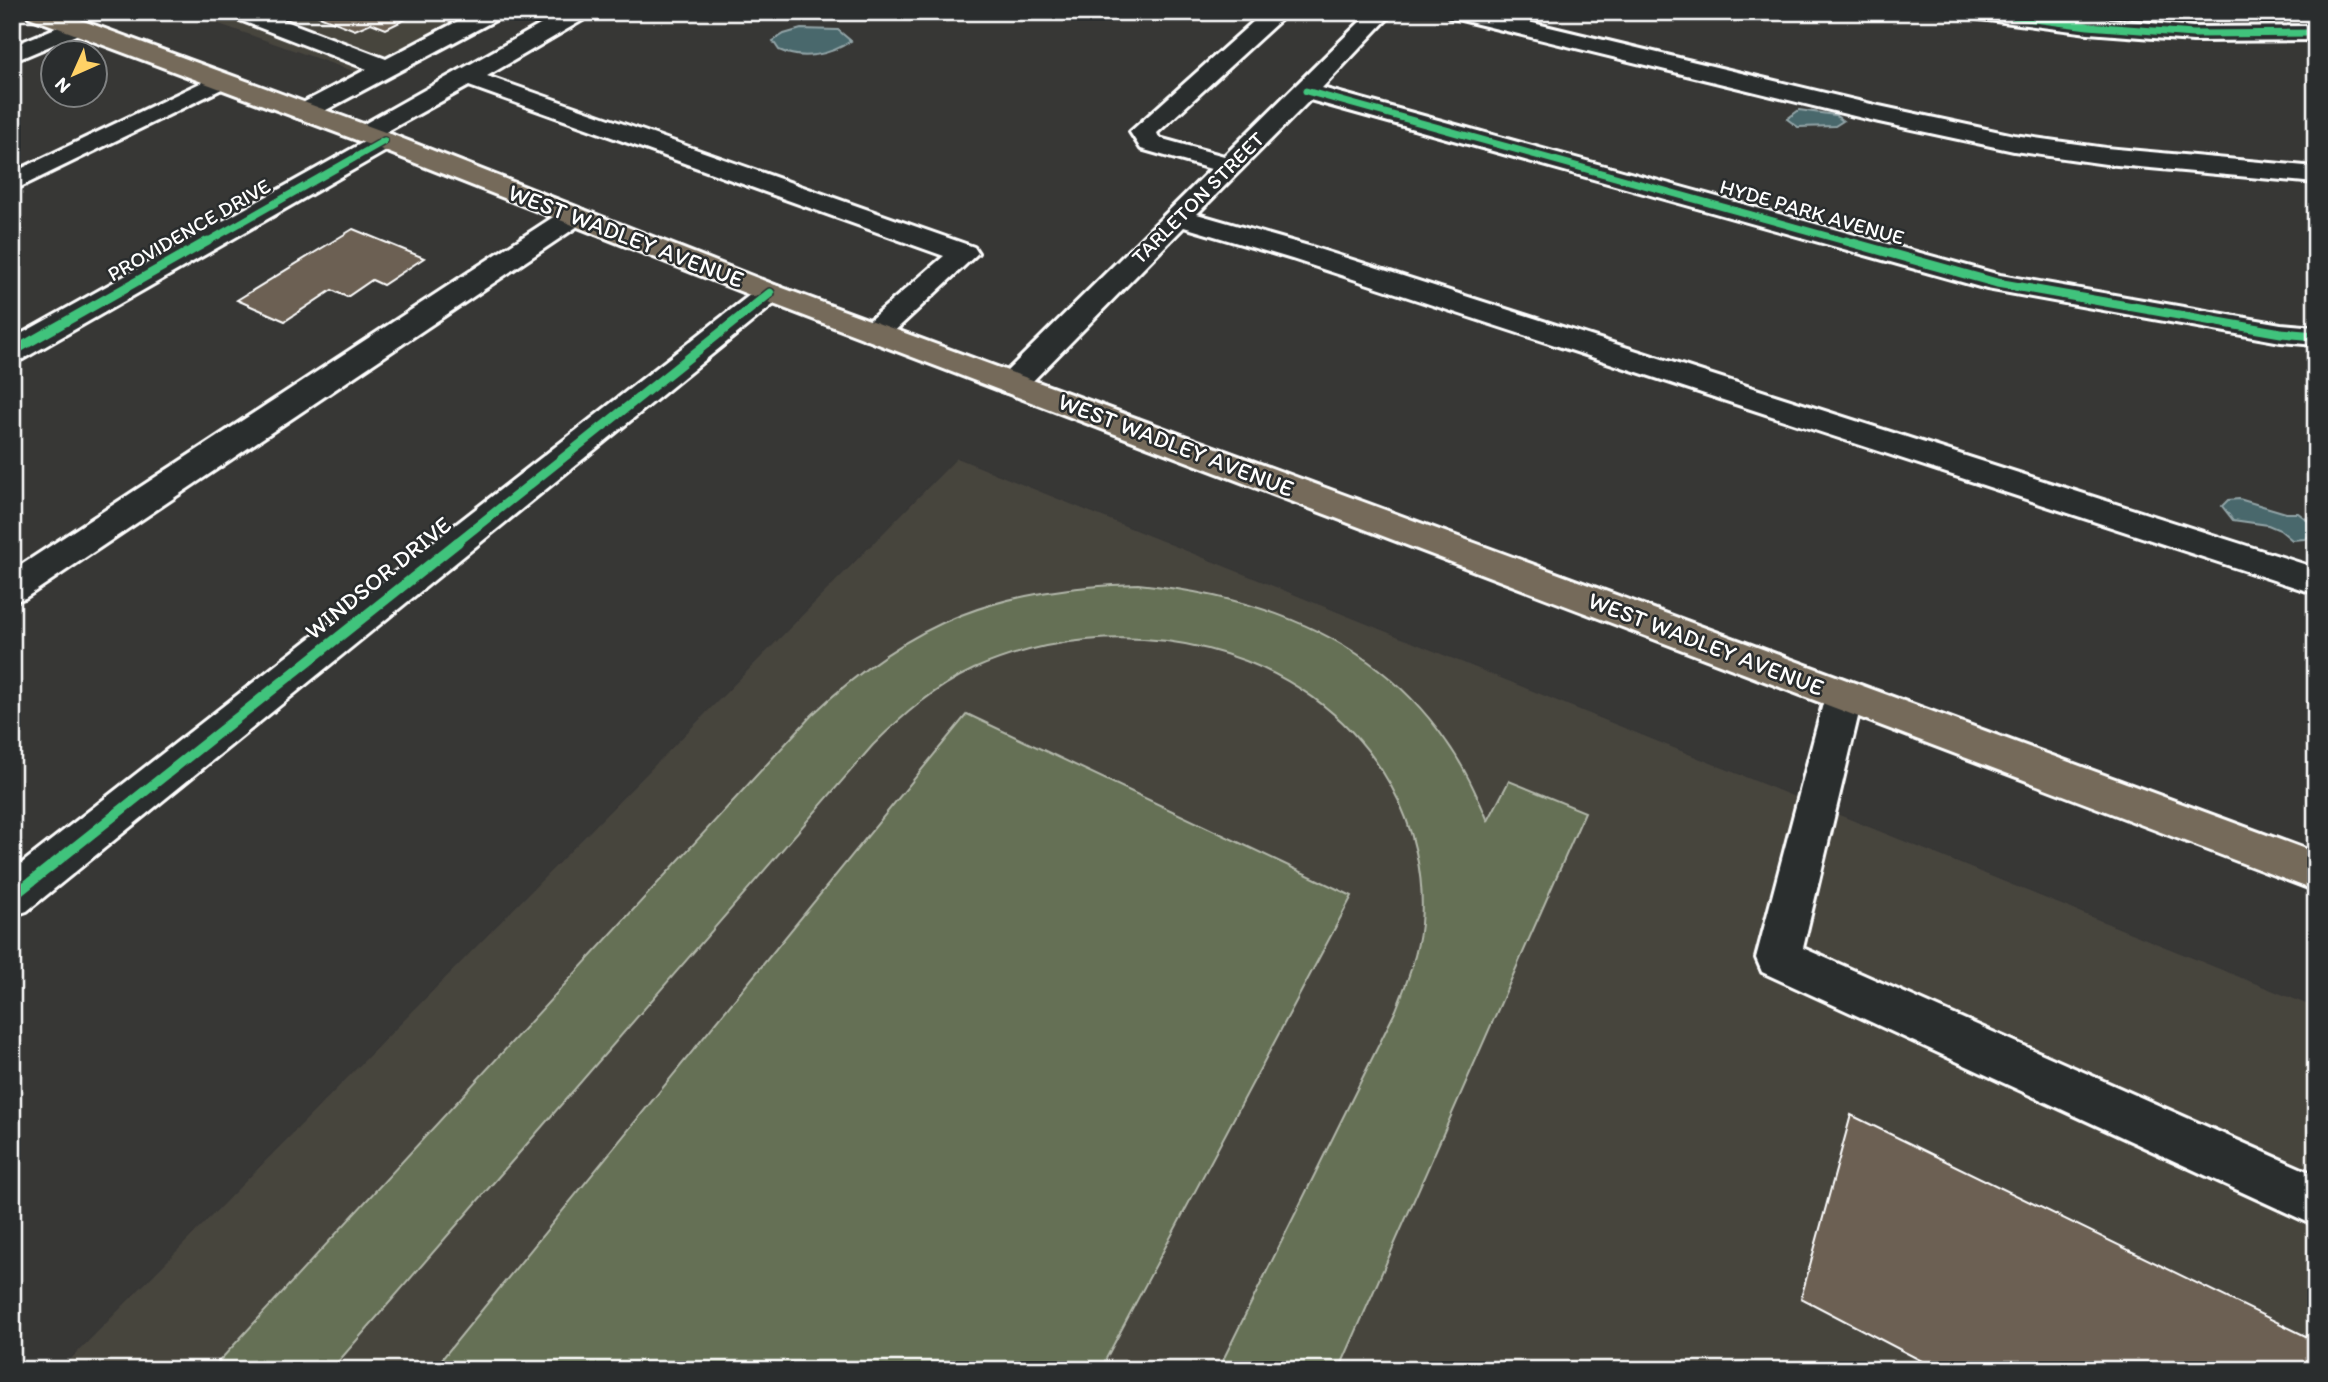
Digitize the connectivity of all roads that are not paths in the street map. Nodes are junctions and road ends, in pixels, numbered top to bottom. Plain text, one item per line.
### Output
1 (240, 12) edge
2 (493, 12) edge
3 (580, 12) edge
4 (1383, 12) edge
5 (1457, 12) edge
6 (1980, 12) edge
7 (1277, 13) edge
8 (62, 18) edge
9 (2316, 33) edge
10 (12, 55) edge
11 (387, 68) junction
12 (467, 77) junction
13 (219, 81) junction
14 (1306, 91) junction
15 (304, 112) junction
16 (374, 138) junction
17 (1230, 166) junction
18 (2316, 175) edge
19 (12, 183) edge
20 (574, 216) junction
21 (1178, 217) junction
22 (770, 293) junction
23 (875, 332) junction
24 (2316, 336) edge
25 (12, 352) edge
26 (1012, 384) junction
27 (2316, 581) edge
28 (12, 589) edge
29 (1844, 696) junction
30 (2316, 873) edge
31 (12, 897) edge
32 (2316, 1201) edge

1 - 11 street
2 - 11 street
3 - 12 street, PROVIDENCE DRIVE
4 - 14 street, TARLETON STREET
5 - 18 street
6 - 9 street
7 - 17 street
8 - 10 street
8 - 13 main road, WEST WADLEY AVENUE
11 - 15 street
12 - 16 street, PROVIDENCE DRIVE
12 - 23 street
13 - 15 main road, WEST WADLEY AVENUE
13 - 19 street
14 - 17 street, TARLETON STREET
14 - 24 street, HYDE PARK AVENUE
15 - 16 main road, WEST WADLEY AVENUE
16 - 20 main road, WEST WADLEY AVENUE
16 - 25 street, PROVIDENCE DRIVE
17 - 21 street, TARLETON STREET
20 - 22 main road, WEST WADLEY AVENUE
20 - 28 street
21 - 26 street, TARLETON STREET
21 - 27 street
22 - 23 main road, WEST WADLEY AVENUE
22 - 31 street, WINDSOR DRIVE
23 - 26 main road, WEST WADLEY AVENUE
26 - 29 main road, WEST WADLEY AVENUE
29 - 30 main road, WEST WADLEY AVENUE
29 - 32 street

